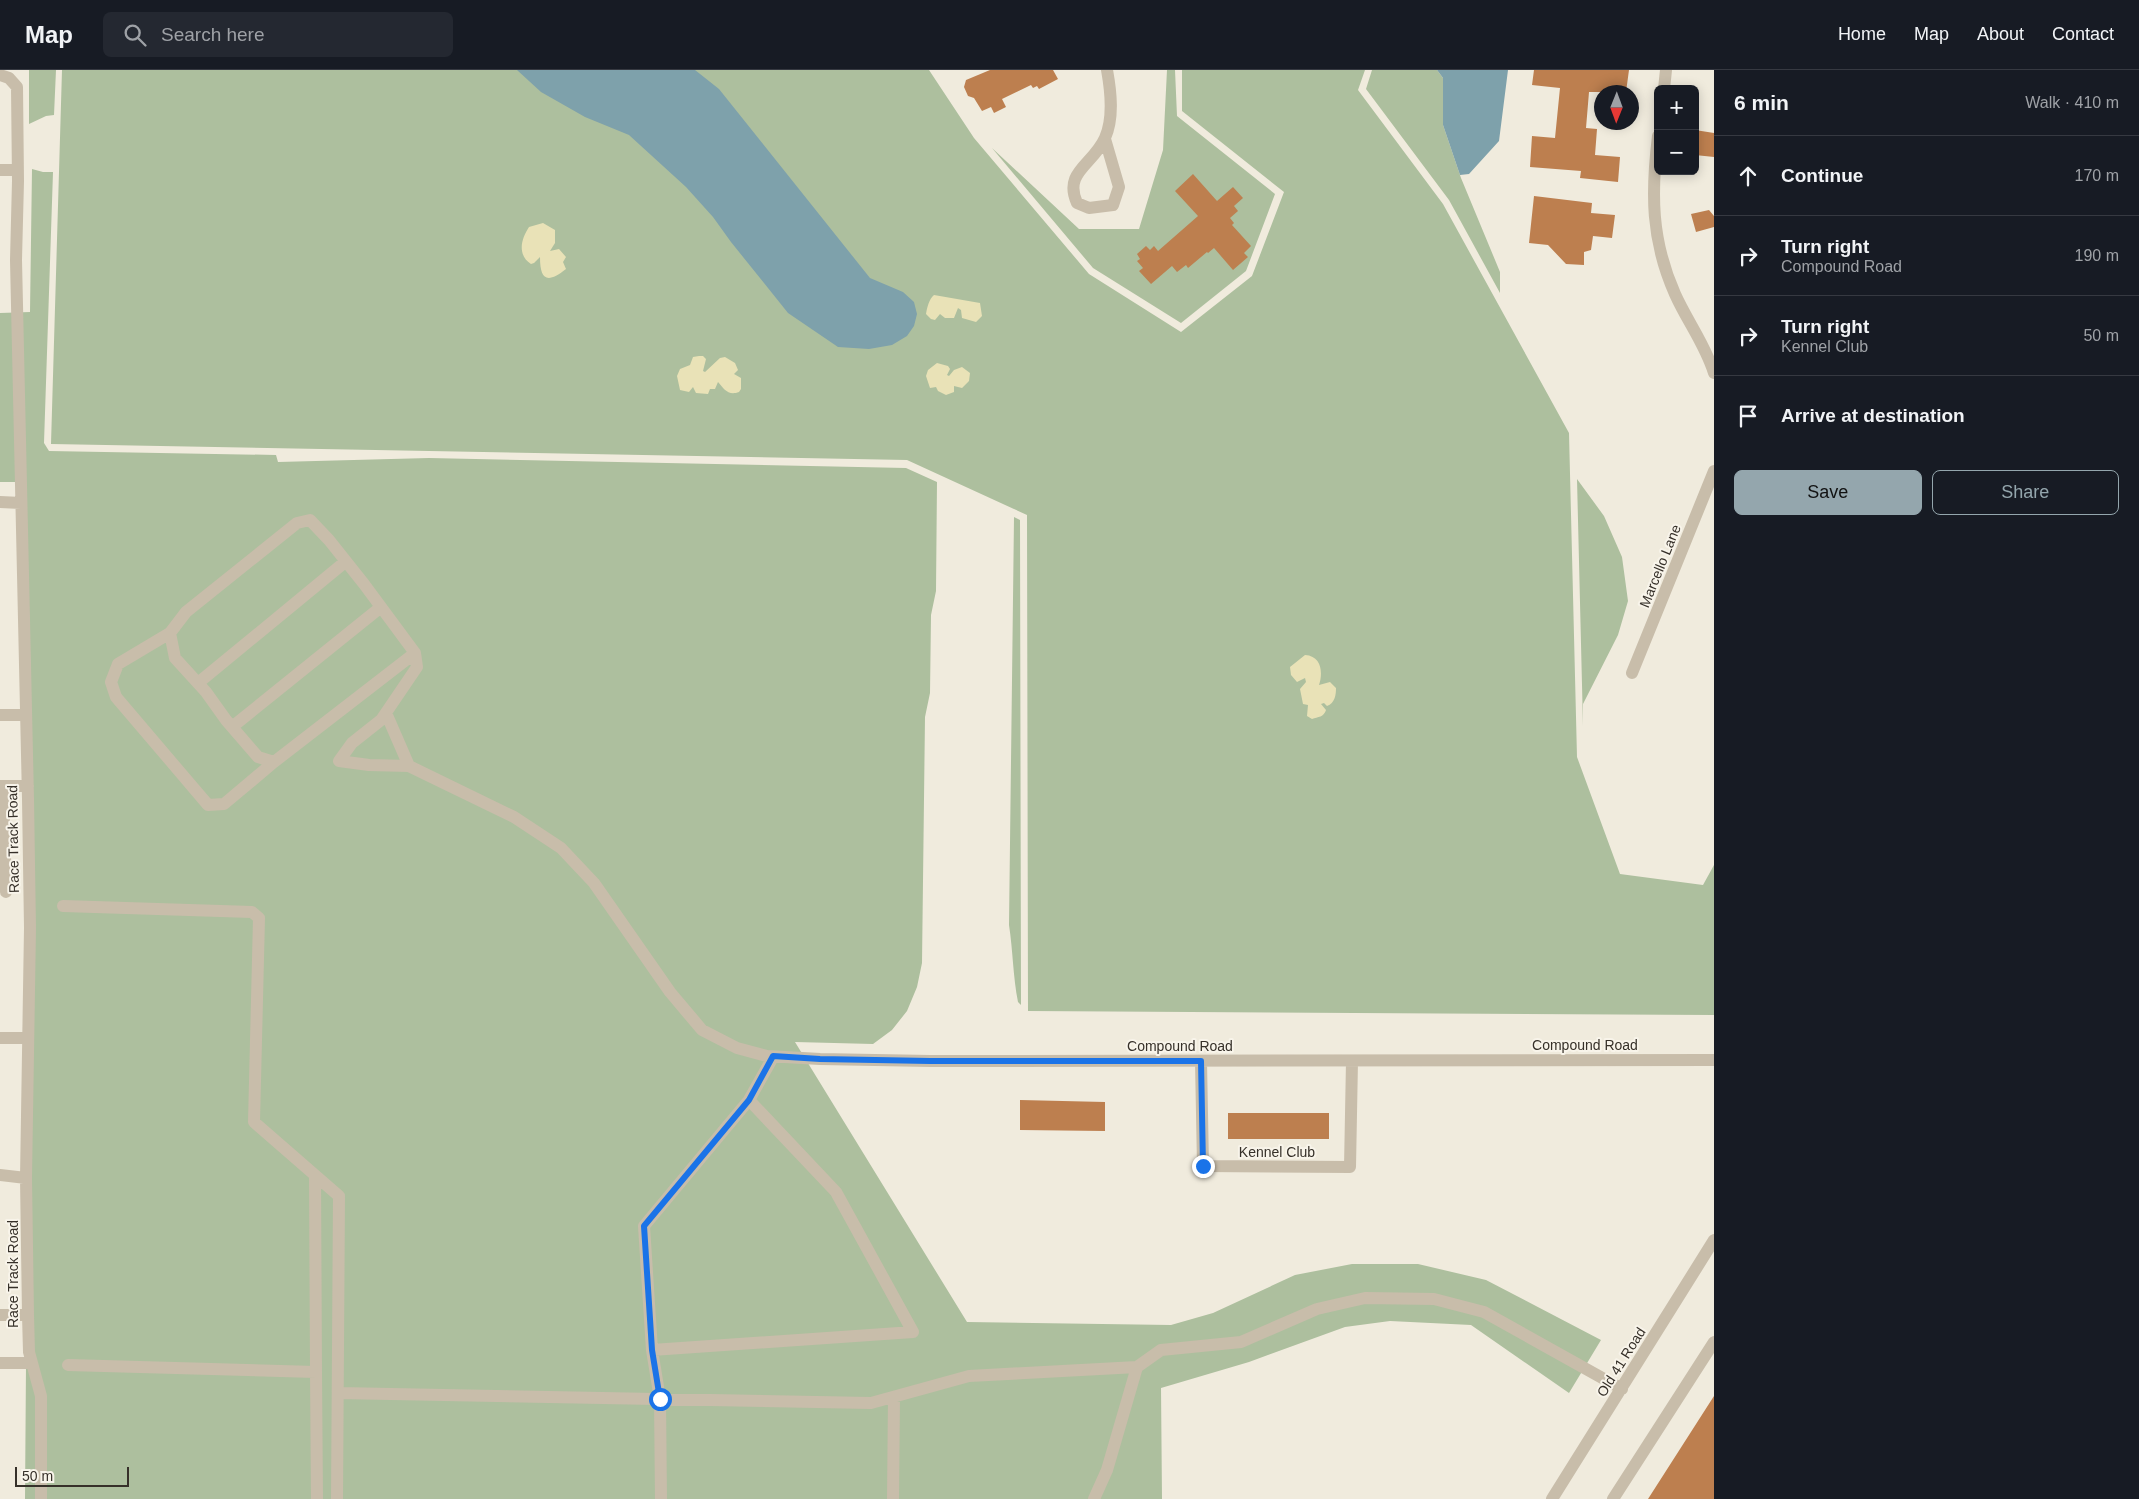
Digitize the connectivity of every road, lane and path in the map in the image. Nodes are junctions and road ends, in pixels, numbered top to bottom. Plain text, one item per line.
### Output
1 (1107, 70) edge
2 (1666, 70) edge
3 (2, 74) edge
4 (1664, 85) edge
5 (1105, 139) junction
6 (0, 170) edge
7 (18, 170) junction
8 (1654, 174) edge
9 (1714, 373) edge
10 (1714, 471) edge
11 (0, 502) edge
12 (21, 503) junction
13 (346, 562) junction
14 (381, 607) junction
15 (170, 634) junction
16 (415, 653) junction
17 (1632, 673) dead end
18 (198, 683) junction
19 (386, 713) junction
20 (0, 715) edge
21 (26, 715) junction
22 (232, 727) junction
23 (274, 762) junction
24 (409, 766) junction
25 (2, 786) edge
26 (28, 786) junction
27 (29, 891) junction
28 (3, 892) edge
29 (63, 906) dead end
30 (0, 1038) edge
31 (28, 1038) junction
32 (773, 1056) junction
33 (1714, 1060) edge
34 (1201, 1061) junction
35 (1352, 1061) junction
36 (749, 1100) junction
37 (0, 1175) edge
38 (315, 1175) junction
39 (26, 1178) junction
40 (1714, 1240) edge
41 (0, 1315) edge
42 (28, 1315) junction
43 (1714, 1342) edge
44 (652, 1350) junction
45 (0, 1363) edge
46 (32, 1363) junction
47 (68, 1365) dead end
48 (1137, 1368) junction
49 (316, 1372) junction
50 (1622, 1388) junction
51 (338, 1393) junction
52 (894, 1397) junction
53 (660, 1399) junction
54 (41, 1499) edge
55 (317, 1499) edge
56 (337, 1499) edge
57 (661, 1499) edge
58 (893, 1499) edge
59 (1094, 1499) edge
60 (1552, 1499) edge
61 (1613, 1499) edge

1 - 5 street
2 - 4 street
3 - 7 street, Race Track Road
5 - 5 street
6 - 7 street
7 - 12 street, Race Track Road
8 - 9 street
10 - 17 street, Marcello Lane
11 - 12 street
12 - 21 street, Race Track Road
13 - 14 street
13 - 15 street
13 - 18 street
14 - 16 street
14 - 22 street
15 - 18 street
15 - 23 street
16 - 19 street
16 - 23 street
18 - 22 street
19 - 24 street
19 - 24 street
20 - 21 street
21 - 26 street, Race Track Road
22 - 23 street
24 - 32 street, Compound Road
25 - 26 street
25 - 28 street
26 - 27 street, Race Track Road
27 - 28 street
27 - 31 street, Race Track Road
29 - 38 street
30 - 31 street
31 - 39 street, Race Track Road
32 - 34 street, Compound Road
32 - 36 street
33 - 35 street, Compound Road
34 - 35 street, Compound Road
34 - 35 street, Kennel Club
36 - 44 street
36 - 44 street
37 - 39 street
38 - 49 street
38 - 51 street
39 - 42 street, Race Track Road
40 - 50 street, Old 41 Road
41 - 42 street
42 - 46 street, Race Track Road
43 - 61 street
44 - 53 street
45 - 46 street
46 - 54 street, Race Track Road
47 - 49 street
48 - 50 street
48 - 52 street
48 - 59 street
49 - 55 street
50 - 60 street, Old 41 Road
51 - 53 street
51 - 56 street
52 - 53 street
52 - 58 street
53 - 57 street

